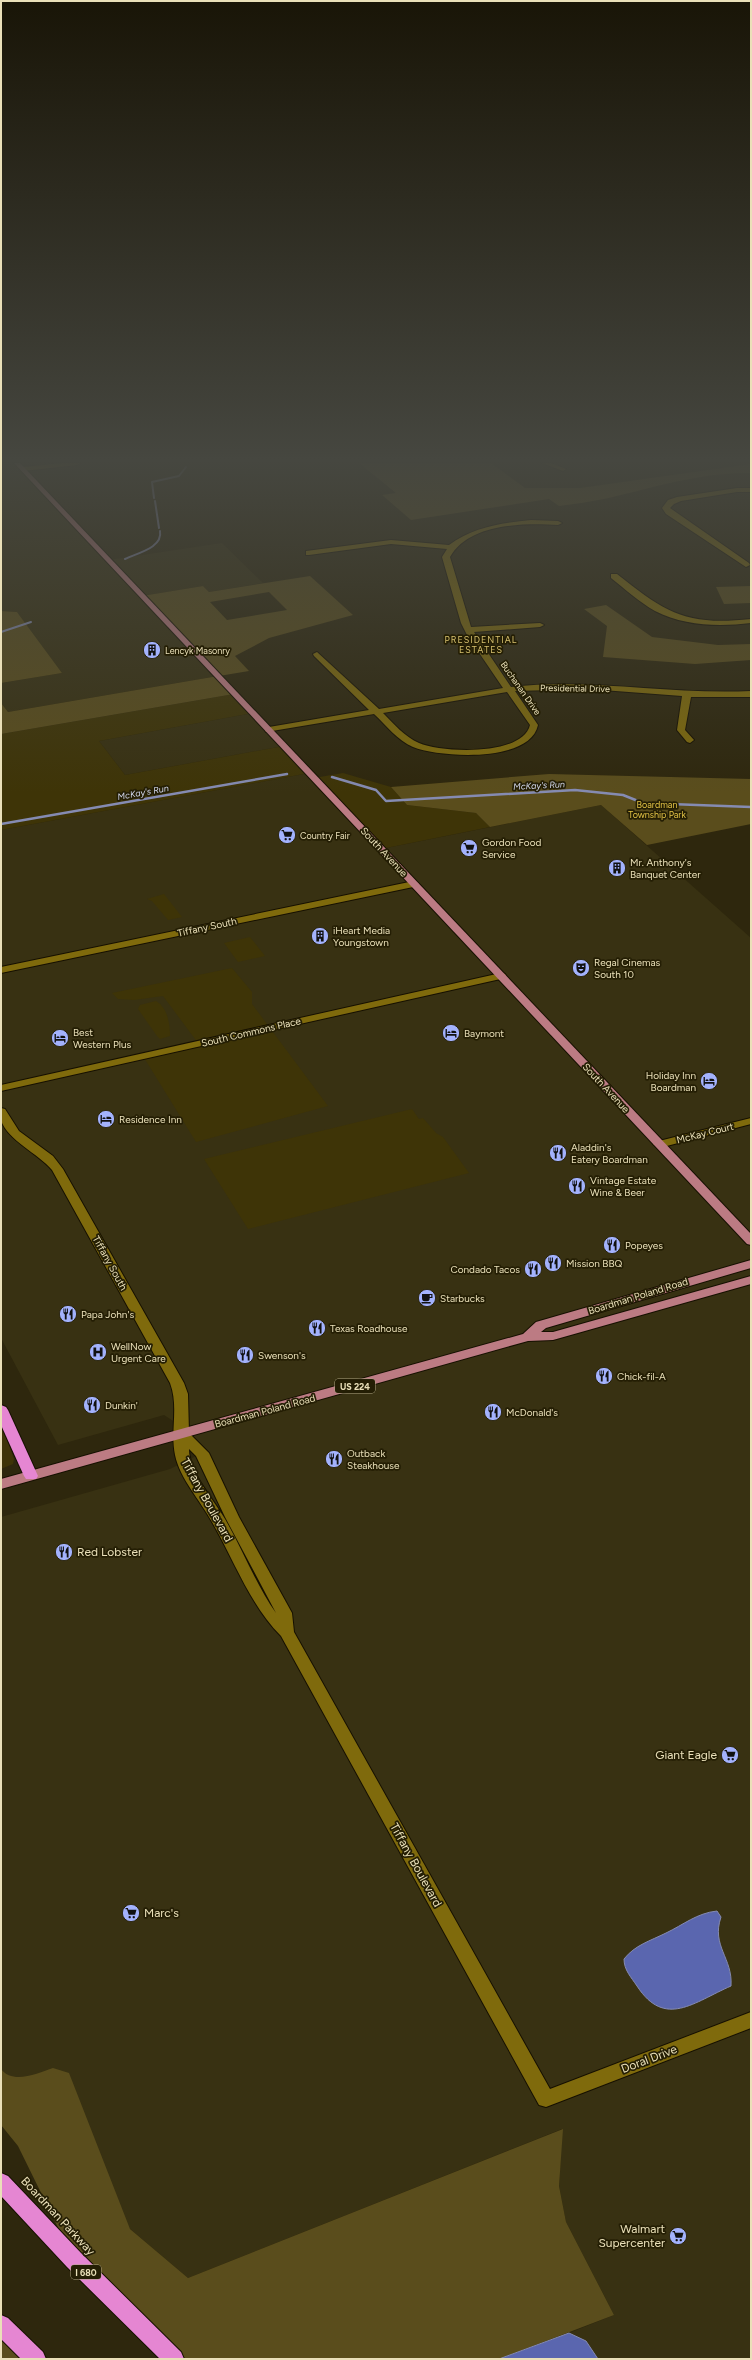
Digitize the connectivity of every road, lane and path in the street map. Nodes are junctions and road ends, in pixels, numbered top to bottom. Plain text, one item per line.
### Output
1 (121, 573) edge
2 (450, 573) edge
3 (614, 576) dead end
4 (751, 621) edge
5 (540, 625) dead end
6 (469, 630) junction
7 (317, 654) dead end
8 (509, 688) junction
9 (688, 694) junction
10 (751, 694) edge
11 (377, 712) junction
12 (271, 732) junction
13 (690, 740) dead end
14 (414, 884) junction
15 (1, 970) edge
16 (501, 976) junction
17 (1, 1088) edge
18 (1, 1111) edge
19 (751, 1121) edge
20 (659, 1144) junction
21 (751, 1241) edge
22 (751, 1264) edge
23 (751, 1280) edge
24 (528, 1337) junction
25 (1, 1410) edge
26 (181, 1434) junction
27 (31, 1476) junction
28 (1, 1484) edge
29 (286, 1632) junction
30 (751, 2020) edge
31 (546, 2099) joint
32 (1, 2182) edge
33 (1, 2325) edge
34 (36, 2359) edge
35 (174, 2359) edge

1 - 12 main road, South Avenue
2 - 6 street, Buchanan Drive
3 - 4 street
5 - 6 street
6 - 8 street, Buchanan Drive
7 - 11 street, Buchanan Drive
8 - 9 street, Presidential Drive
8 - 11 street, Presidential Drive
8 - 11 street, Buchanan Drive
9 - 10 street, Presidential Drive
9 - 13 street
11 - 12 street, Presidential Drive
12 - 14 main road, South Avenue
14 - 15 street, Tiffany South
14 - 16 main road, South Avenue
16 - 17 street, South Commons Place
16 - 20 main road, South Avenue
18 - 26 street, Tiffany South
19 - 20 street, McKay Court
20 - 21 main road, South Avenue
22 - 24 main road, Boardman Poland Road / US 224
23 - 24 main road, Boardman Poland Road / US 224
24 - 26 main road, Boardman Poland Road / US 224
25 - 27 highway
26 - 27 main road, Boardman Poland Road / US 224
26 - 29 street, Tiffany Boulevard
26 - 29 street, Tiffany Boulevard
27 - 28 main road, Boardman Poland Road / US 224
29 - 31 street, Tiffany Boulevard
30 - 31 street, Doral Drive
32 - 35 highway, Boardman Parkway / I 680
33 - 34 highway

